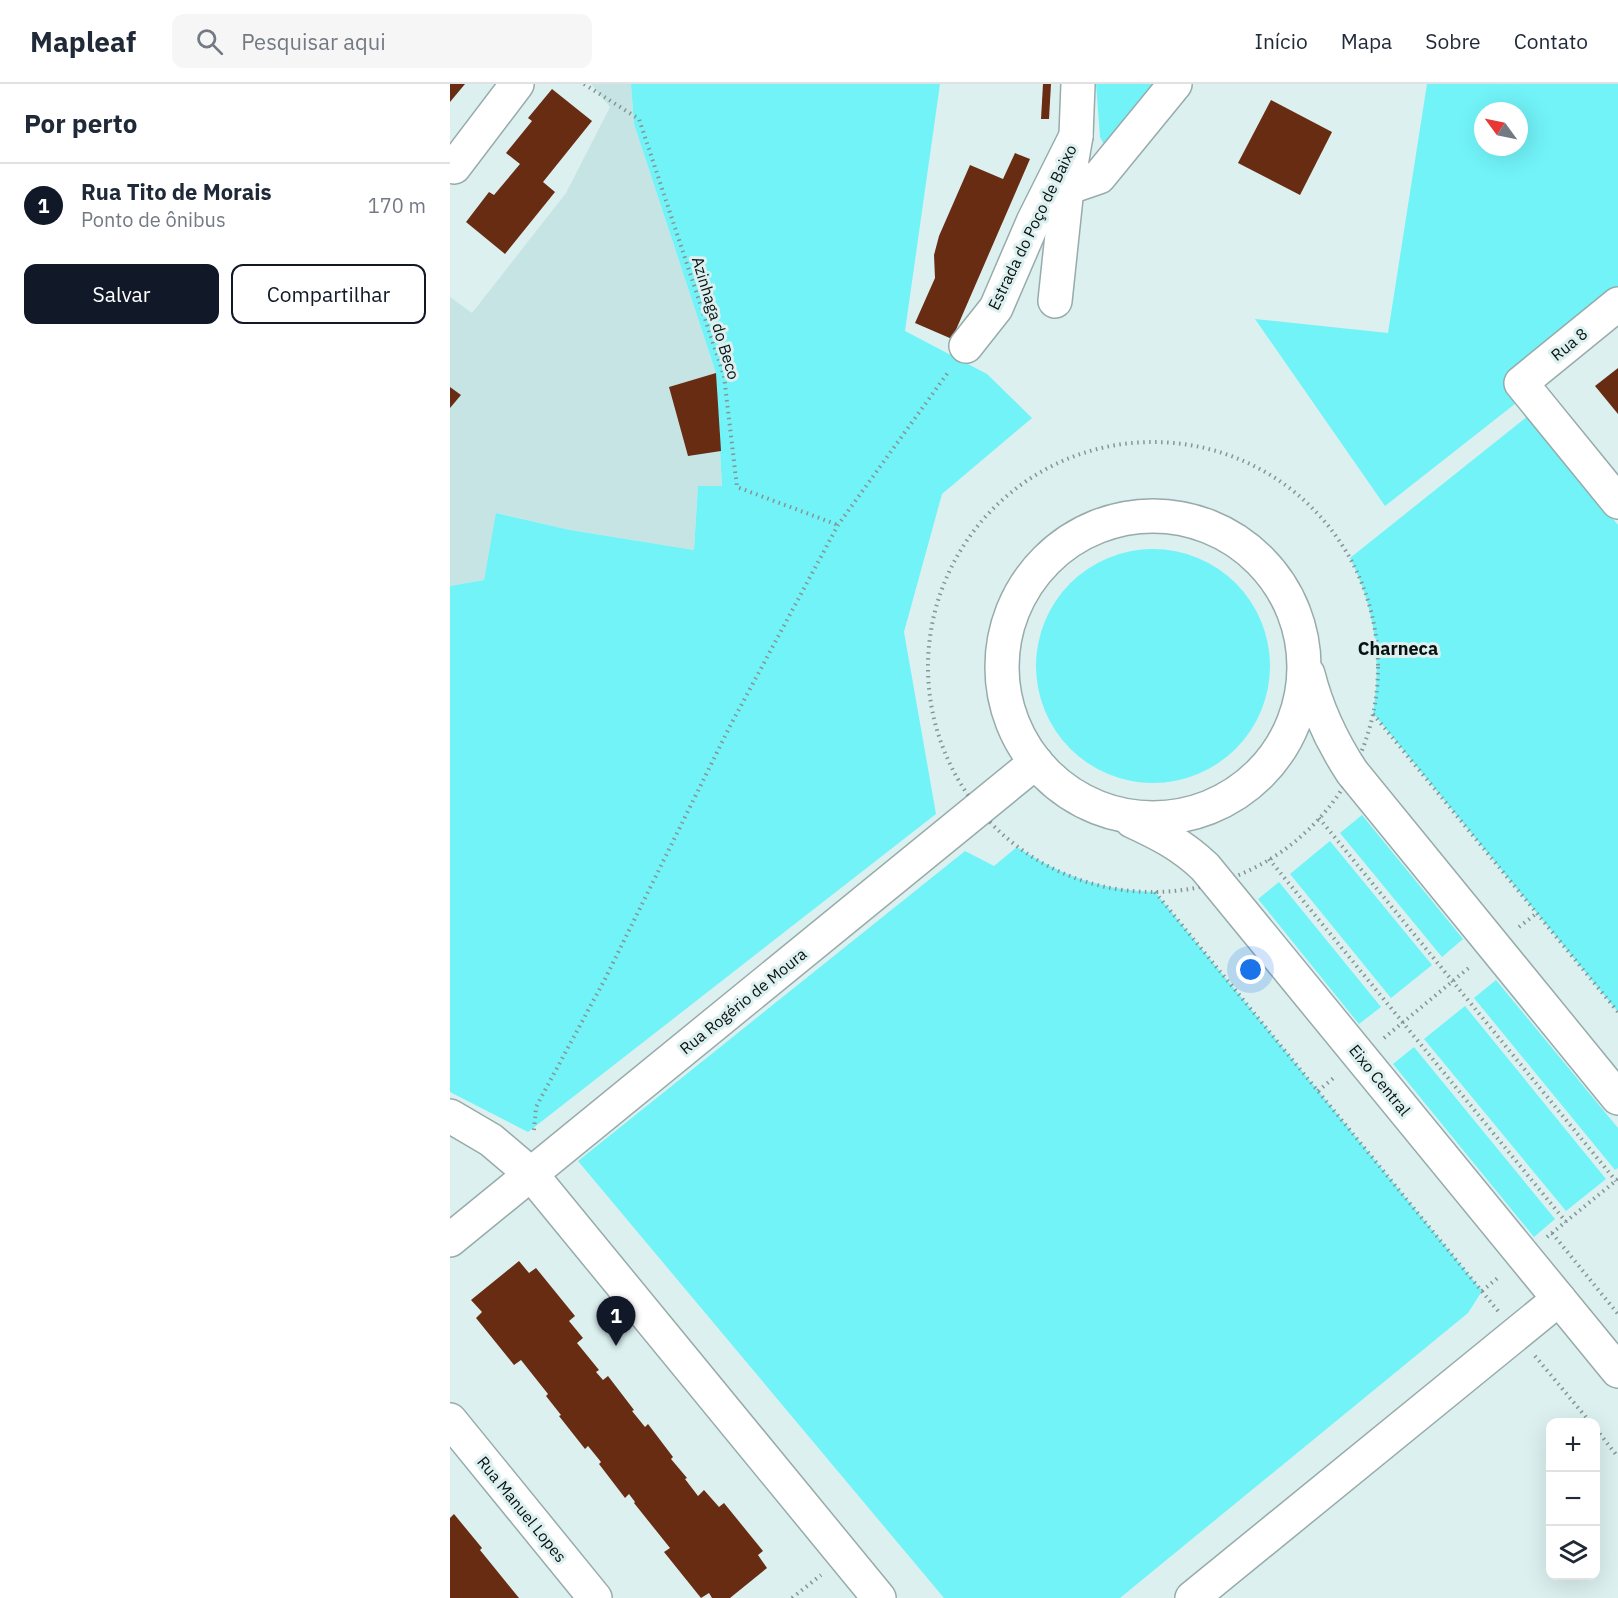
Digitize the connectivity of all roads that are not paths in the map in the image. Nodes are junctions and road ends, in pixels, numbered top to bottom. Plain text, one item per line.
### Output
1 (517, 84) edge
2 (1078, 84) edge
3 (1175, 84) edge
4 (1076, 136) junction
5 (454, 167) dead end
6 (1067, 188) junction
7 (1055, 301) dead end
8 (1618, 304) edge
9 (966, 346) road end
10 (1618, 502) edge
11 (1304, 657) junction
12 (1036, 762) junction
13 (1119, 815) junction
14 (1618, 1098) edge
15 (450, 1116) edge
16 (531, 1174) junction
17 (450, 1240) edge
18 (1559, 1299) junction
19 (1618, 1371) edge
20 (450, 1420) edge
21 (595, 1598) edge
22 (879, 1598) edge
23 (1192, 1598) edge

1 - 5 street
2 - 4 street
3 - 6 street
4 - 6 street
4 - 9 street, Estrada do Poço de Baixo
6 - 7 street
8 - 10 street, Rua 8
11 - 12 street
11 - 13 street
11 - 14 street
12 - 13 street
12 - 16 street, Rua Rogério de Moura
13 - 18 street, Eixo Central
15 - 16 street
16 - 17 street, Rua Rogério de Moura
16 - 22 street
18 - 19 street, Eixo Central
18 - 23 street
20 - 21 street, Rua Manuel Lopes

